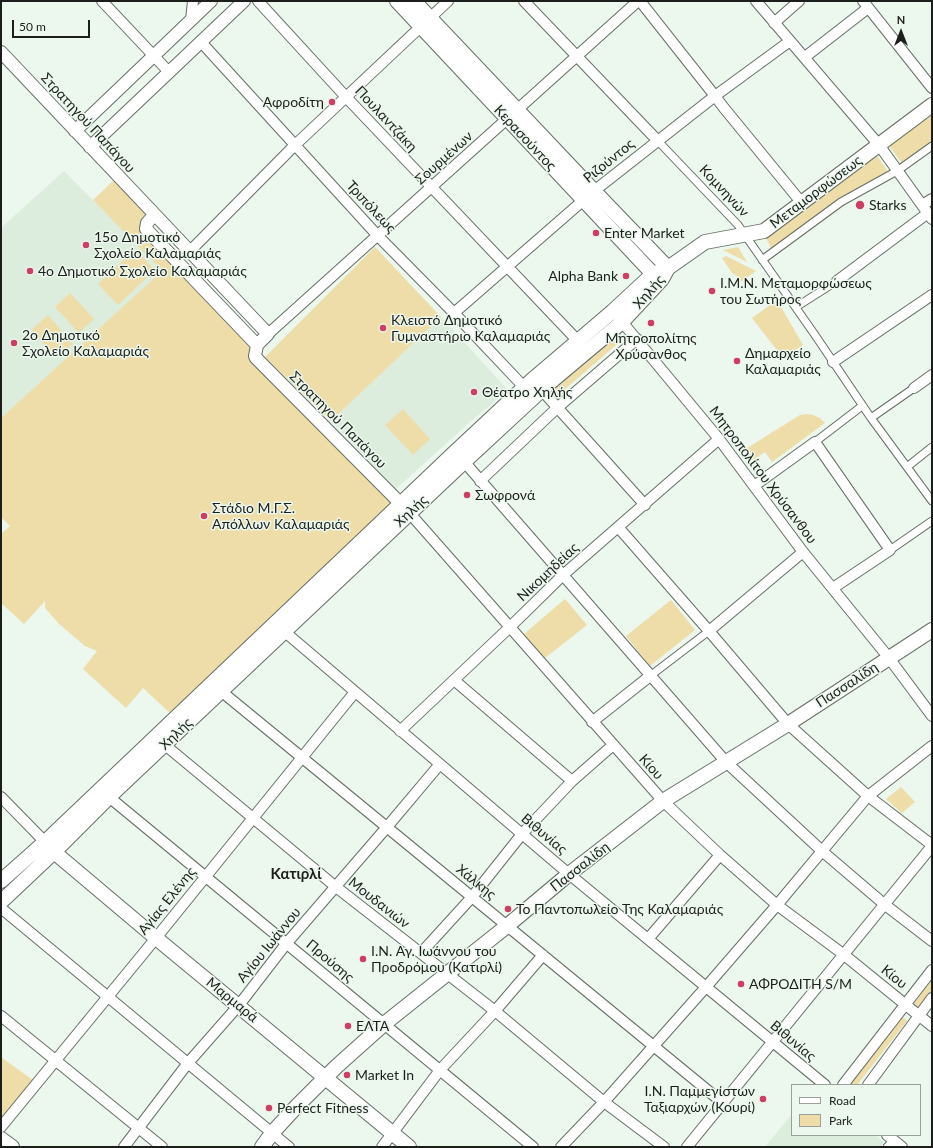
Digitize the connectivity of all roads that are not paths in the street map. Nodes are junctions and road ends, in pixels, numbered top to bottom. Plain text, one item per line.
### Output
1 (102, 1) edge
2 (193, 1) edge
3 (211, 1) edge
4 (244, 1) edge
5 (258, 1) edge
6 (397, 1) edge
7 (414, 1) edge
8 (448, 1) edge
9 (524, 1) edge
10 (639, 1) edge
11 (756, 1) edge
12 (799, 1) edge
13 (865, 4) edge
14 (191, 20) junction
15 (426, 22) junction
16 (774, 23) junction
17 (790, 41) junction
18 (200, 42) junction
19 (1, 52) edge
20 (154, 56) junction
21 (577, 56) junction
22 (805, 57) junction
23 (169, 72) junction
24 (932, 88) edge
25 (715, 96) junction
26 (346, 97) junction
27 (932, 104) edge
28 (512, 115) junction
29 (75, 131) junction
30 (657, 140) junction
31 (295, 145) junction
32 (879, 145) junction
33 (932, 146) edge
34 (90, 147) junction
35 (897, 171) junction
36 (432, 188) junction
37 (588, 196) junction
38 (932, 199) edge
39 (801, 202) junction
40 (927, 212) edge
41 (154, 215) junction
42 (744, 235) junction
43 (378, 236) junction
44 (189, 252) junction
45 (762, 260) junction
46 (507, 267) junction
47 (668, 268) junction
48 (653, 274) junction
49 (837, 281) joint
50 (932, 295) edge
51 (796, 307) junction
52 (613, 311) junction
53 (454, 313) junction
54 (622, 322) junction
55 (268, 334) junction
56 (637, 340) junction
57 (578, 341) junction
58 (257, 345) junction
59 (833, 362) junction
60 (932, 375) edge
61 (533, 386) junction
62 (914, 388) joint
63 (862, 406) junction
64 (557, 408) junction
65 (871, 418) junction
66 (719, 439) junction
67 (815, 442) junction
68 (932, 447) edge
69 (459, 457) junction
70 (907, 467) junction
71 (480, 481) junction
72 (754, 486) junction
73 (932, 501) edge
74 (645, 505) junction
75 (405, 508) junction
76 (932, 520) edge
77 (618, 528) junction
78 (890, 550) junction
79 (803, 552) junction
80 (563, 575) junction
81 (833, 588) junction
82 (510, 627) junction
83 (932, 630) edge
84 (709, 631) junction
85 (285, 632) junction
86 (889, 658) junction
87 (650, 676) junction
88 (454, 680) junction
89 (216, 687) junction
90 (355, 692) junction
91 (932, 716) edge
92 (592, 722) junction
93 (788, 724) junction
94 (400, 730) junction
95 (160, 741) junction
96 (613, 745) junction
97 (932, 746) edge
98 (302, 757) junction
99 (726, 762) junction
100 (440, 764) junction
101 (572, 781) junction
102 (868, 796) junction
103 (1, 797) edge
104 (109, 797) junction
105 (664, 801) junction
106 (252, 818) junction
107 (387, 827) junction
108 (522, 834) junction
109 (932, 846) edge
110 (50, 847) junction
111 (822, 851) junction
112 (720, 855) junction
113 (569, 874) junction
114 (205, 876) junction
115 (1, 881) edge
116 (336, 887) junction
117 (472, 897) junction
118 (1, 902) edge
119 (884, 904) junction
120 (777, 905) junction
121 (1, 908) edge
122 (507, 926) junction
123 (156, 938) junction
124 (648, 939) junction
125 (932, 941) edge
126 (286, 944) junction
127 (421, 953) junction
128 (843, 954) junction
129 (543, 955) junction
130 (932, 970) edge
131 (447, 973) junction
132 (706, 986) junction
133 (107, 996) junction
134 (932, 998) edge
135 (238, 1005) junction
136 (906, 1005) junction
137 (495, 1011) junction
138 (1, 1016) edge
139 (920, 1016) junction
140 (384, 1024) junction
141 (932, 1026) edge
142 (772, 1042) junction
143 (654, 1046) junction
144 (56, 1060) junction
145 (188, 1064) junction
146 (440, 1070) junction
147 (325, 1077) junction
148 (824, 1084) edge
149 (844, 1084) edge
150 (869, 1084) edge
151 (604, 1102) junction
152 (723, 1103) junction
153 (1, 1127) edge
154 (138, 1127) junction
155 (273, 1132) junction
156 (393, 1134) junction
157 (1, 1138) edge
158 (888, 1142) edge
159 (12, 1147) edge
160 (124, 1147) edge
161 (162, 1147) edge
162 (262, 1147) edge
163 (289, 1147) edge
164 (382, 1147) edge
165 (409, 1147) edge
166 (533, 1147) edge
167 (561, 1147) edge
168 (664, 1147) edge
169 (687, 1147) edge
170 (902, 1147) edge

1 - 20 street
2 - 14 street
3 - 14 street
4 - 18 street
5 - 26 street, Πουλαντζάκη
6 - 15 main road, Κερασούντος
7 - 15 main road, Κερασούντος
8 - 15 street
9 - 21 street, Κομνηνών
10 - 21 street, Σουρμένων
10 - 25 street
11 - 16 street
12 - 16 street
13 - 22 street
13 - 24 street
14 - 20 street
15 - 26 street
15 - 28 main road, Κερασούντος
16 - 17 street
17 - 22 street
17 - 25 street, Ριζούντος
18 - 23 street
18 - 31 street, Τριπόλεως
19 - 29 street, Στρατηγού Παπάγου
20 - 23 street
20 - 29 street
21 - 28 street, Σουρμένων
21 - 30 street, Κομνηνών
22 - 32 street
23 - 34 street
25 - 30 street, Ριζούντος
25 - 39 street
26 - 31 street
26 - 36 street, Πουλαντζάκη
27 - 32 main road, Μεταμορφώσεως
28 - 36 street, Σουρμένων
28 - 37 main road, Κερασούντος
29 - 34 street, Στρατηγού Παπάγου
30 - 37 street, Ριζούντος
30 - 42 street, Κομνηνών
31 - 43 street, Τριπόλεως
31 - 44 street
32 - 35 street
32 - 39 main road, Μεταμορφώσεως
33 - 35 street, Μεταμορφώσεως
34 - 41 street, Στρατηγού Παπάγου
35 - 40 street
35 - 45 street, Μεταμορφώσεως
36 - 43 street, Σουρμένων
36 - 46 street, Πουλαντζάκη
37 - 46 street, Ριζούντος
37 - 47 main road, Κερασούντος
37 - 48 main road, Κερασούντος
38 - 40 street
39 - 42 main road, Μεταμορφώσεως
40 - 49 street
41 - 44 street, Στρατηγού Παπάγου
41 - 58 street
42 - 45 street, Κομνηνών
42 - 47 main road, Μεταμορφώσεως
43 - 53 street, Τριπόλεως
43 - 55 street, Σουρμένων
44 - 55 street, Στρατηγού Παπάγου
45 - 51 street, Κομνηνών
46 - 53 street, Ριζούντος
46 - 57 street, Πουλαντζάκη
47 - 48 main road, Χηλής
47 - 54 main road, Χηλής
48 - 52 main road, Χηλής
49 - 51 street
50 - 59 street
51 - 59 street, Κομνηνών
52 - 54 street, Μητροπολίτου Χρύσανθου
52 - 57 main road, Χηλής
53 - 61 street, Τριπόλεως
54 - 56 street, Μητροπολίτου Χρύσανθου
54 - 61 main road, Χηλής
55 - 58 street
56 - 64 street
56 - 66 street, Μητροπολίτου Χρύσανθου
57 - 61 main road, Χηλής
58 - 75 street, Στρατηγού Παπάγου
59 - 63 street, Κομνηνών
60 - 62 street
61 - 64 street, Τριπόλεως
61 - 69 main road, Χηλής
62 - 65 street
63 - 65 street, Κομνηνών
63 - 67 street
64 - 71 street
64 - 74 street, Τριπόλεως
65 - 70 street, Κομνηνών
66 - 72 street, Μητροπολίτου Χρύσανθου
66 - 74 street, Νικομηδείας
67 - 72 street
67 - 78 street
68 - 70 street
69 - 71 street
69 - 75 main road, Χηλής
70 - 73 street, Κομνηνών
71 - 80 street
72 - 79 street, Μητροπολίτου Χρύσανθου
74 - 77 street, Νικομηδείας
75 - 82 street, Κίου
75 - 85 main road, Χηλής
75 - 89 main road, Χηλής
76 - 78 street
77 - 80 street, Νικομηδείας
77 - 84 street
78 - 81 street
79 - 81 street, Μητροπολίτου Χρύσανθου
79 - 84 street
80 - 82 street, Νικομηδείας
80 - 87 street
81 - 86 street, Μητροπολίτου Χρύσανθου
82 - 88 street, Νικομηδείας
82 - 92 street, Κίου
83 - 86 main road, Πασσαλίδη
84 - 87 street
84 - 93 street
85 - 89 main road, Χηλής
85 - 90 street, Βιθυνίας
86 - 91 street, Μητροπολίτου Χρύσανθου
86 - 93 main road, Πασσαλίδη
87 - 92 street
87 - 99 street
88 - 94 street, Νικομηδείας
88 - 101 street
89 - 95 main road, Χηλής
89 - 98 street, Χάλκης
90 - 94 street, Βιθυνίας
90 - 98 street, Αγίας Ελένης
92 - 96 street, Κίου
93 - 99 main road, Πασσαλίδη
93 - 102 street
94 - 100 street, Βιθυνίας
95 - 104 main road, Χηλής
95 - 106 street, Μουδανιών
95 - 110 main road, Χηλής
96 - 101 street
96 - 105 street, Κίου
97 - 102 street
98 - 106 street, Αγίας Ελένης
98 - 107 street, Χάλκης
99 - 105 main road, Πασσαλίδη
99 - 111 street
100 - 107 street, Αγίου Ιωάννου
100 - 108 street, Βιθυνίας
101 - 108 street
102 - 109 street
102 - 111 street
103 - 110 street
104 - 110 main road, Χηλής
104 - 114 street, Προύσης
105 - 112 street, Κίου
105 - 113 main road, Πασσαλίδη
106 - 114 street, Αγίας Ελένης
106 - 116 street, Μουδανιών
107 - 116 street, Αγίου Ιωάννου
107 - 117 street, Χάλκης
108 - 113 street, Βιθυνίας
108 - 117 street
109 - 119 street
110 - 115 main road, Χηλής
110 - 118 main road, Χηλής
110 - 123 main road, Μαρμαρά
111 - 119 street
111 - 120 street
112 - 120 street, Κίου
112 - 124 street
113 - 122 main road, Πασσαλίδη
113 - 124 street, Βιθυνίας
114 - 123 street, Αγίας Ελένης
114 - 126 street, Προύσης
116 - 126 street, Αγίου Ιωάννου
116 - 127 street, Μουδανιών
117 - 122 street, Χάλκης
117 - 127 street
119 - 125 street
119 - 128 street
120 - 128 street, Κίου
120 - 132 street
121 - 133 street
122 - 129 street, Χάλκης
122 - 131 main road, Πασσαλίδη
123 - 133 street, Αγίας Ελένης
123 - 135 main road, Μαρμαρά
124 - 132 street, Βιθυνίας
126 - 135 street, Αγίου Ιωάννου
126 - 140 street, Προύσης
127 - 131 street, Μουδανιών
128 - 136 street, Κίου
128 - 142 street
129 - 137 street
129 - 143 street, Χάλκης
130 - 136 street
131 - 137 street, Μουδανιών
131 - 140 main road, Πασσαλίδη
132 - 142 street, Βιθυνίας
132 - 143 street
133 - 144 street, Αγίας Ελένης
133 - 145 street
134 - 139 street
135 - 145 street, Αγίου Ιωάννου
135 - 147 main road, Μαρμαρά
136 - 139 street, Κίου
136 - 149 street
137 - 146 street
137 - 151 street, Μουδανιών
138 - 144 street
139 - 141 street, Κίου
139 - 150 street
140 - 146 street, Προύσης
140 - 147 main road, Πασσαλίδη
142 - 148 street, Βιθυνίας
142 - 152 street
143 - 151 street
143 - 152 street, Χάλκης
144 - 153 street, Αγίας Ελένης
144 - 154 street
145 - 154 street, Αγίου Ιωάννου
145 - 155 street
146 - 156 street
146 - 166 street, Προύσης
147 - 155 main road, Πασσαλίδη
147 - 156 main road, Μαρμαρά
151 - 167 street
151 - 168 street, Μουδανιών
152 - 169 street
154 - 160 street, Αγίου Ιωάννου
154 - 161 street
155 - 162 main road, Πασσαλίδη
155 - 163 street
156 - 164 street
156 - 165 main road, Μαρμαρά
157 - 159 main road
158 - 170 street

